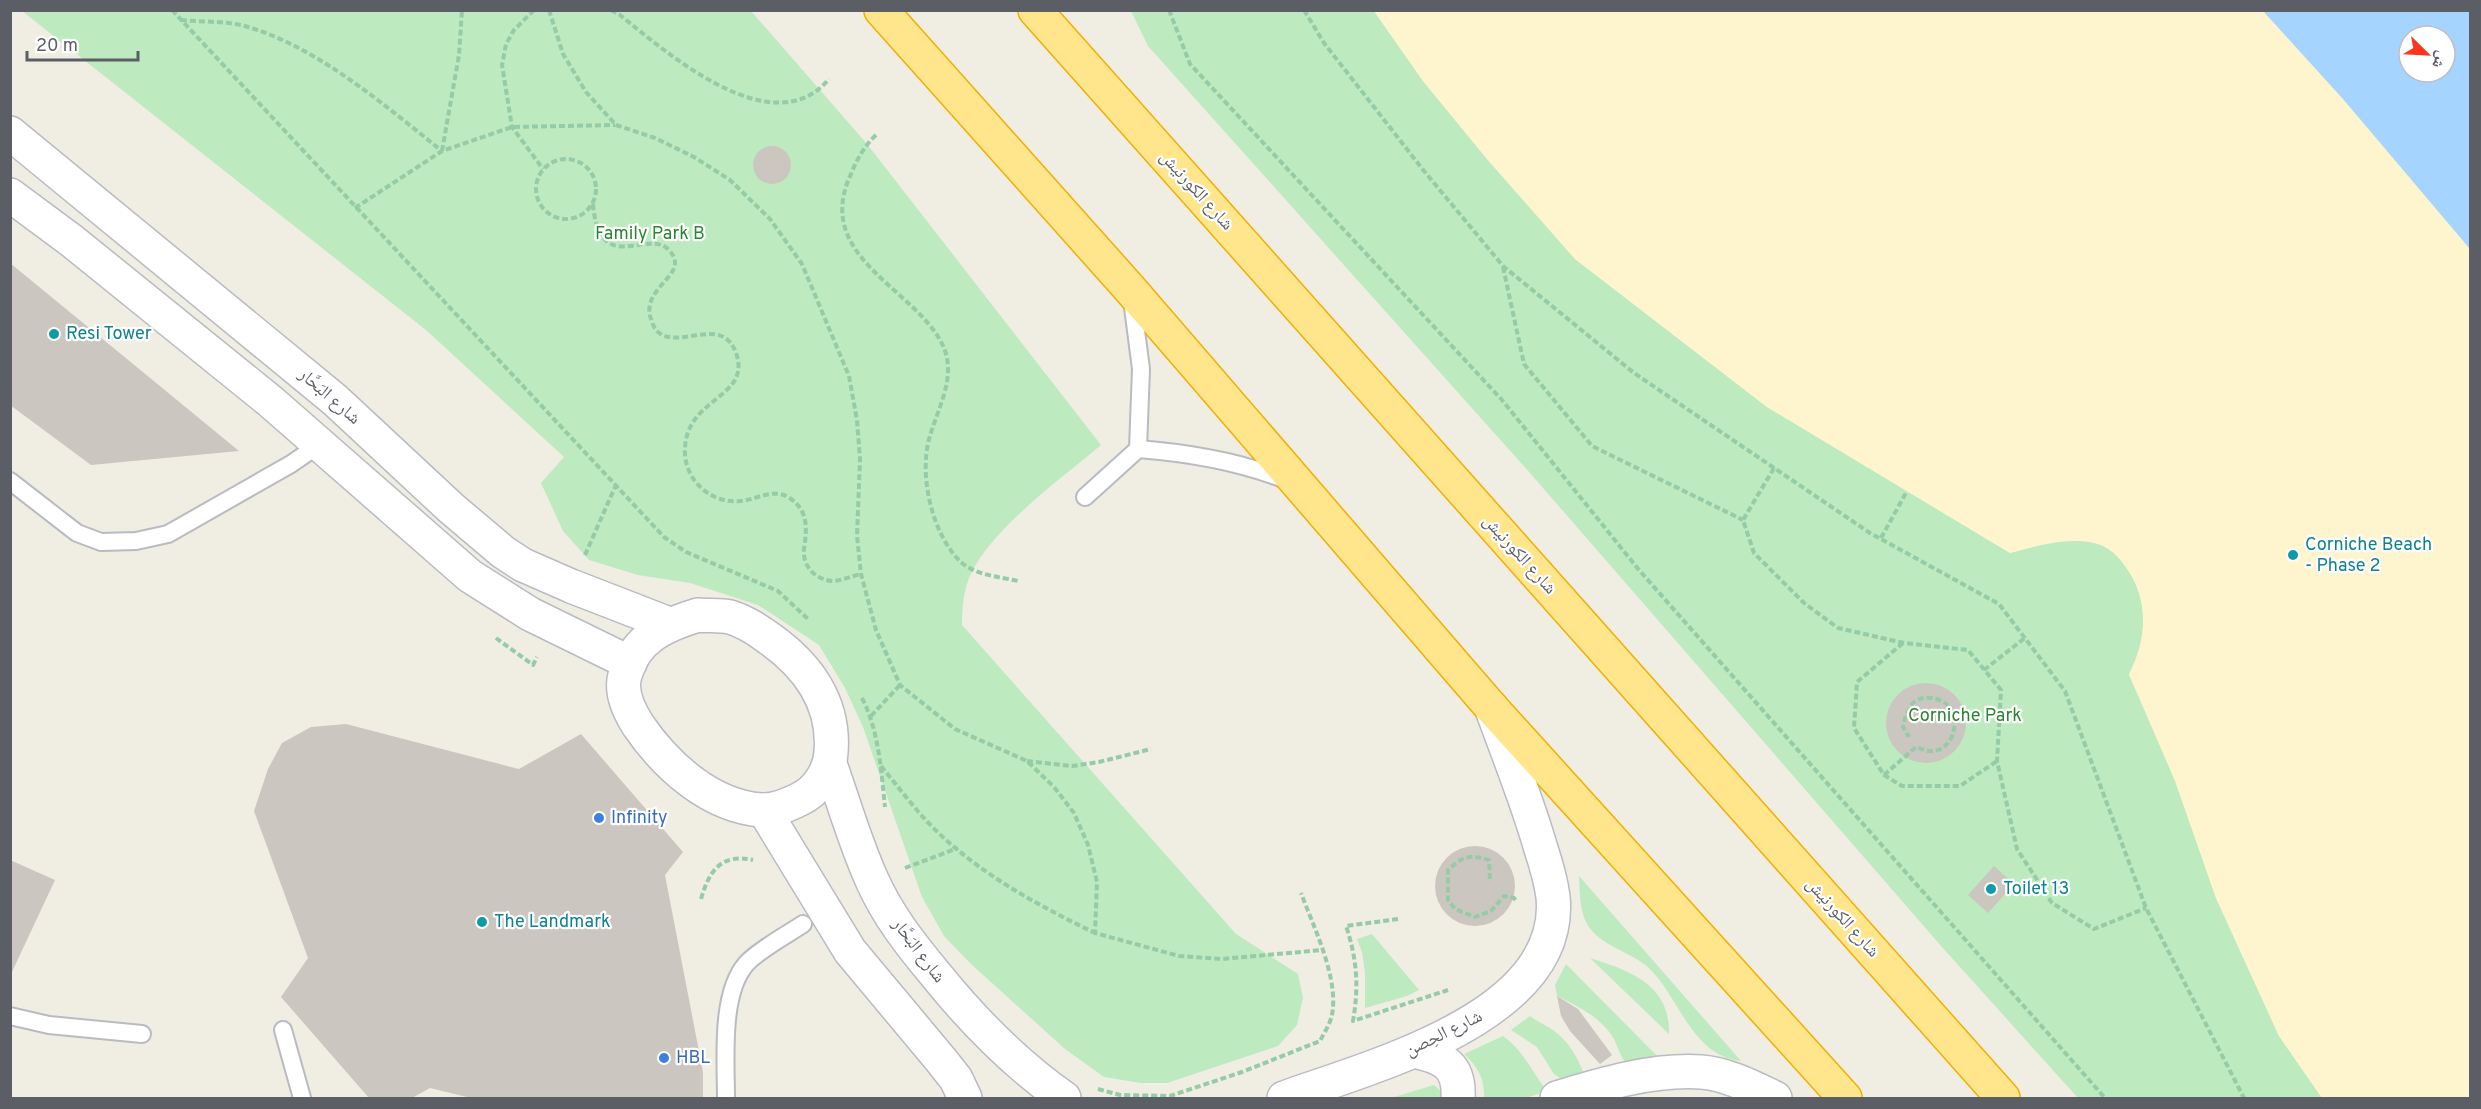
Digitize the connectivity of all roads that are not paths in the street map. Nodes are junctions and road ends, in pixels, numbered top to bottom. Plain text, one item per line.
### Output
1 (881, 10) edge
2 (1035, 10) edge
3 (10, 133) edge
4 (10, 195) edge
5 (1130, 289) junction
6 (320, 444) junction
7 (1138, 449) junction
8 (10, 481) edge
9 (1301, 486) junction
10 (1085, 497) dead end
11 (669, 624) junction
12 (630, 663) junction
13 (1490, 706) junction
14 (830, 764) junction
15 (764, 810) junction
16 (803, 924) dead end
17 (10, 1016) edge
18 (283, 1030) dead end
19 (142, 1034) dead end
20 (1414, 1051) junction
21 (302, 1098) edge
22 (726, 1098) edge
23 (965, 1098) edge
24 (1064, 1098) edge
25 (1284, 1098) edge
26 (1458, 1098) edge
27 (1557, 1098) edge
28 (1775, 1098) edge
29 (1845, 1098) edge
30 (2002, 1098) edge

1 - 5 highway
2 - 30 highway, شارع الكورنيش
3 - 11 street, شارع البَحَّار
4 - 6 street
5 - 7 lane
5 - 9 highway
6 - 8 lane
6 - 12 street
7 - 9 lane
7 - 10 lane
9 - 13 highway
11 - 12 street
11 - 14 street
12 - 15 street
13 - 20 street, شارع الحِصن
13 - 29 highway
14 - 15 street
14 - 24 street, شارع البَحَّار
15 - 23 street
16 - 22 lane
17 - 19 lane
18 - 21 lane
20 - 25 street, شارع الحِصن
20 - 26 street
27 - 28 street

